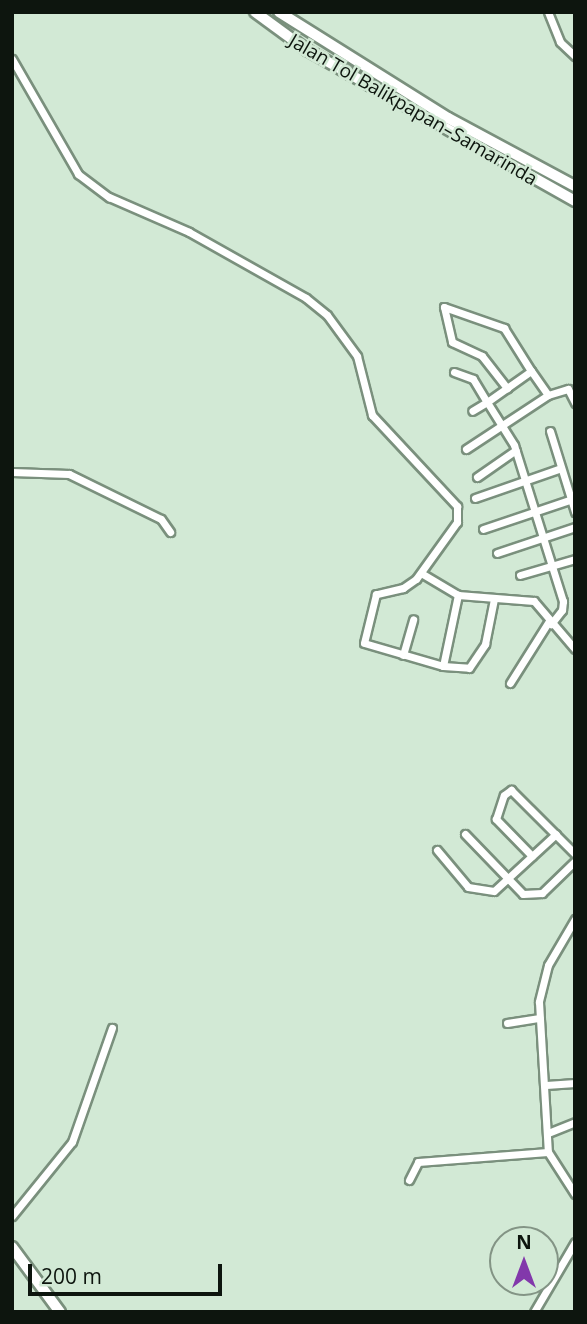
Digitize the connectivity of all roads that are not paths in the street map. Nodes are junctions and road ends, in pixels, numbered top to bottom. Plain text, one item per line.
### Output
1 (255, 12) edge
2 (279, 12) edge
3 (548, 12) edge
4 (575, 56) edge
5 (12, 59) edge
6 (575, 186) edge
7 (575, 201) edge
8 (531, 371) junction
9 (454, 372) dead end
10 (507, 388) junction
11 (548, 395) junction
12 (487, 401) junction
13 (575, 403) edge
14 (472, 411) dead end
15 (503, 426) junction
16 (551, 431) dead end
17 (466, 449) dead end
18 (516, 450) junction
19 (561, 468) junction
20 (12, 472) edge
21 (477, 477) dead end
22 (525, 481) junction
23 (475, 498) dead end
24 (573, 498) edge
25 (534, 511) junction
26 (575, 512) edge
27 (575, 527) edge
28 (483, 529) dead end
29 (170, 531) dead end
30 (543, 539) junction
31 (497, 553) dead end
32 (575, 559) edge
33 (552, 567) junction
34 (421, 573) junction
35 (520, 575) dead end
36 (458, 595) junction
37 (494, 598) junction
38 (413, 620) dead end
39 (550, 622) junction
40 (575, 649) edge
41 (403, 654) junction
42 (443, 666) junction
43 (510, 683) dead end
44 (466, 834) dead end
45 (556, 834) junction
46 (437, 850) dead end
47 (575, 854) edge
48 (532, 856) junction
49 (575, 862) edge
50 (510, 880) junction
51 (575, 919) edge
52 (540, 1018) junction
53 (506, 1023) dead end
54 (112, 1028) dead end
55 (575, 1083) edge
56 (547, 1085) junction
57 (575, 1122) edge
58 (548, 1133) junction
59 (548, 1153) junction
60 (410, 1180) dead end
61 (575, 1194) edge
62 (12, 1216) edge
63 (575, 1242) edge
64 (12, 1247) edge
65 (60, 1312) edge
66 (534, 1312) edge

1 - 7 highway, Jalan Tol Balikpapan–Samarinda
2 - 6 highway, Jalan Tol Balikpapan–Samarinda
3 - 4 street
5 - 34 street
8 - 10 street
8 - 10 street
8 - 11 street
9 - 12 street
10 - 12 street
11 - 13 street
11 - 15 street
12 - 14 street
12 - 15 street
15 - 17 street
15 - 18 street
16 - 19 street
18 - 21 street
18 - 22 street
19 - 22 street
19 - 24 street
20 - 29 street
22 - 23 street
22 - 25 street
24 - 25 street
24 - 26 street
25 - 28 street
25 - 30 street
27 - 30 street
30 - 31 street
30 - 33 street
32 - 33 street
33 - 35 street
33 - 39 street
34 - 36 street
34 - 41 street
36 - 37 street
36 - 42 street
37 - 39 street
37 - 42 street
38 - 41 street
39 - 40 street
39 - 43 street
41 - 42 street
44 - 50 street
45 - 47 street
45 - 48 street
45 - 48 street
46 - 50 street
48 - 50 street
49 - 50 street
51 - 52 street
52 - 53 street
52 - 56 street
54 - 62 street
55 - 56 street
56 - 58 street
57 - 58 street
58 - 59 street
59 - 60 street
59 - 61 street
63 - 66 street
64 - 65 highway

